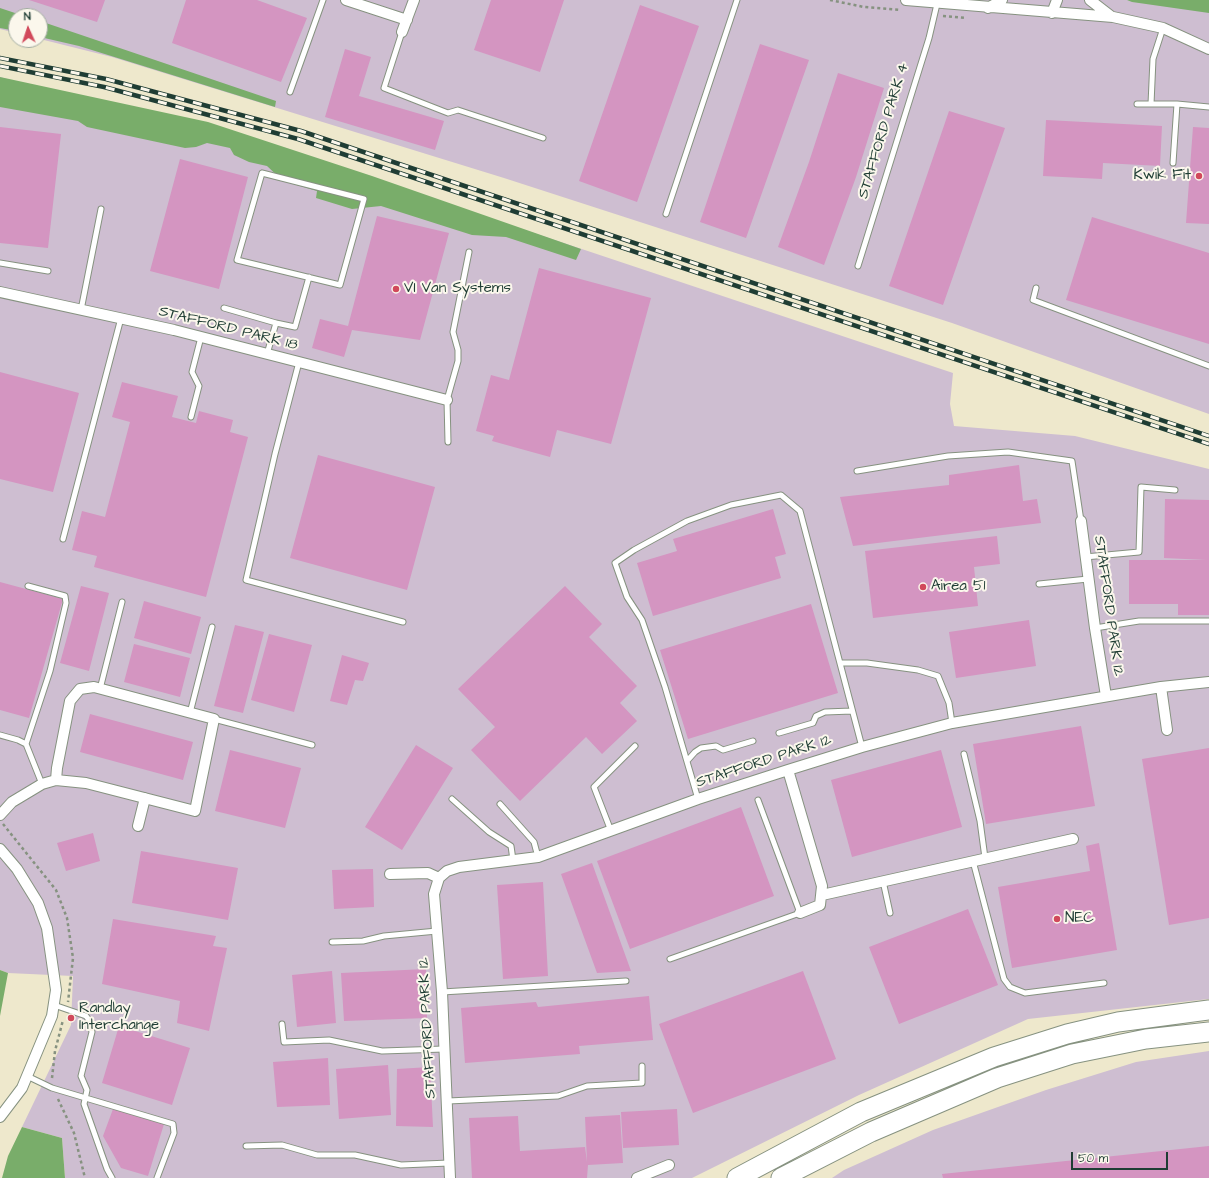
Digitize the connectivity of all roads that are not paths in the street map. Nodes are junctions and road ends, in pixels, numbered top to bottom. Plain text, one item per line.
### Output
1 (323, 0) edge
2 (346, 0) edge
3 (414, 0) edge
4 (737, 0) edge
5 (1002, 0) edge
6 (1049, 0) edge
7 (1057, 0) edge
8 (1090, 0) edge
9 (937, 4) junction
10 (906, 5) edge
11 (988, 8) junction
12 (1052, 13) junction
13 (1113, 17) junction
14 (407, 20) junction
15 (1163, 28) junction
16 (402, 32) joint
17 (1209, 49) edge
18 (290, 92) dead end
19 (1137, 104) dead end
20 (1152, 104) junction
21 (1176, 104) junction
22 (1209, 107) edge
23 (543, 138) dead end
24 (1173, 163) dead end
25 (102, 209) dead end
26 (666, 214) dead end
27 (469, 252) dead end
28 (0, 263) edge
29 (858, 266) dead end
30 (48, 271) dead end
31 (309, 277) junction
32 (1036, 288) dead end
33 (0, 292) edge
34 (224, 308) dead end
35 (81, 310) junction
36 (121, 318) junction
37 (276, 323) junction
38 (201, 337) junction
39 (267, 354) junction
40 (299, 362) junction
41 (1209, 366) edge
42 (447, 400) junction
43 (191, 417) dead end
44 (448, 442) dead end
45 (856, 471) dead end
46 (1175, 490) dead end
47 (1081, 521) joint
48 (63, 539) dead end
49 (1085, 557) junction
50 (1088, 579) junction
51 (1039, 584) dead end
52 (28, 586) dead end
53 (122, 602) dead end
54 (1209, 621) edge
55 (402, 622) dead end
56 (212, 627) dead end
57 (1095, 628) junction
58 (841, 663) junction
59 (1209, 682) edge
60 (1161, 687) junction
61 (100, 689) junction
62 (1106, 696) junction
63 (852, 711) junction
64 (190, 713) junction
65 (214, 719) junction
66 (952, 723) junction
67 (1167, 730) dead end
68 (779, 733) dead end
69 (0, 735) edge
70 (753, 741) dead end
71 (26, 744) junction
72 (312, 745) dead end
73 (635, 746) dead end
74 (862, 747) junction
75 (964, 754) dead end
76 (686, 761) junction
77 (788, 770) junction
78 (56, 780) junction
79 (42, 784) junction
80 (146, 798) junction
81 (452, 799) dead end
82 (698, 799) junction
83 (758, 800) dead end
84 (500, 804) dead end
85 (0, 815) edge
86 (138, 826) dead end
87 (611, 831) junction
88 (1073, 839) dead end
89 (0, 849) edge
90 (538, 857) junction
91 (985, 858) junction
92 (513, 860) junction
93 (973, 861) junction
94 (390, 874) dead end
95 (438, 878) junction
96 (883, 881) junction
97 (822, 895) junction
98 (800, 913) junction
99 (890, 914) dead end
100 (437, 931) junction
101 (332, 942) dead end
102 (670, 959) dead end
103 (626, 982) dead end
104 (1104, 983) dead end
105 (442, 992) junction
106 (54, 1005) junction
107 (1209, 1010) edge
108 (282, 1024) dead end
109 (1209, 1032) edge
110 (444, 1049) junction
111 (642, 1066) dead end
112 (27, 1076) junction
113 (86, 1098) junction
114 (448, 1101) junction
115 (0, 1117) edge
116 (246, 1146) dead end
117 (449, 1163) junction
118 (669, 1165) dead end
119 (112, 1178) edge
120 (157, 1178) edge
121 (450, 1178) edge
122 (638, 1178) edge
123 (737, 1178) edge
124 (781, 1178) edge

1 - 18 lane
2 - 14 street
3 - 14 street
4 - 26 lane
5 - 11 street
6 - 12 street
7 - 12 street
8 - 13 street
9 - 10 street
9 - 11 street
9 - 29 lane, STAFFORD PARK 4
11 - 12 street
12 - 13 street
13 - 15 street
14 - 16 street
15 - 17 street
15 - 20 lane
16 - 23 lane
19 - 20 lane
20 - 21 lane
21 - 22 lane
21 - 24 lane
25 - 35 lane
27 - 42 lane
28 - 30 lane
31 - 31 lane
31 - 37 lane
32 - 41 lane
33 - 35 street, STAFFORD PARK 18
34 - 37 lane
35 - 36 street, STAFFORD PARK 18
36 - 38 street, STAFFORD PARK 18
36 - 48 lane
37 - 39 lane
38 - 39 street, STAFFORD PARK 18
38 - 43 lane
39 - 40 street, STAFFORD PARK 18
40 - 42 street, STAFFORD PARK 18
40 - 55 lane
42 - 44 lane
45 - 47 lane
46 - 49 lane
47 - 49 street, STAFFORD PARK 12
49 - 50 street, STAFFORD PARK 12
50 - 51 lane
50 - 57 street, STAFFORD PARK 12
52 - 71 lane
53 - 61 lane
54 - 57 lane
56 - 64 lane
57 - 62 street, STAFFORD PARK 12
58 - 63 lane
58 - 66 lane
58 - 76 lane
59 - 60 street, STAFFORD PARK 12
60 - 62 street, STAFFORD PARK 12
60 - 67 street
61 - 64 street
61 - 78 street
62 - 66 street, STAFFORD PARK 12
63 - 68 lane
63 - 74 lane
64 - 65 street
65 - 72 lane
65 - 80 street
66 - 74 street, STAFFORD PARK 12
69 - 71 lane
70 - 76 lane
71 - 79 lane
73 - 87 lane
74 - 77 street, STAFFORD PARK 12
75 - 91 lane
76 - 82 lane
77 - 82 street, STAFFORD PARK 12
77 - 97 street
78 - 79 street
78 - 80 street
79 - 85 street
80 - 86 street
81 - 92 lane
82 - 87 street, STAFFORD PARK 12
83 - 98 lane
84 - 90 lane
87 - 90 street, STAFFORD PARK 12
88 - 91 street
89 - 106 street
90 - 92 street, STAFFORD PARK 12
91 - 93 street
92 - 95 street, STAFFORD PARK 12
93 - 96 street
93 - 104 lane
94 - 95 street
95 - 100 street, STAFFORD PARK 12
96 - 97 street
96 - 99 lane
97 - 98 street
98 - 102 lane
100 - 101 lane
100 - 105 street, STAFFORD PARK 12
103 - 105 lane
105 - 110 street, STAFFORD PARK 12
106 - 112 street
106 - 113 lane
107 - 123 highway
108 - 110 lane
109 - 124 highway
110 - 114 street, STAFFORD PARK 12
111 - 114 lane
112 - 113 lane
112 - 115 street
113 - 119 lane
113 - 120 lane
114 - 117 street, STAFFORD PARK 12
116 - 117 lane
117 - 121 street, STAFFORD PARK 12
118 - 122 street

